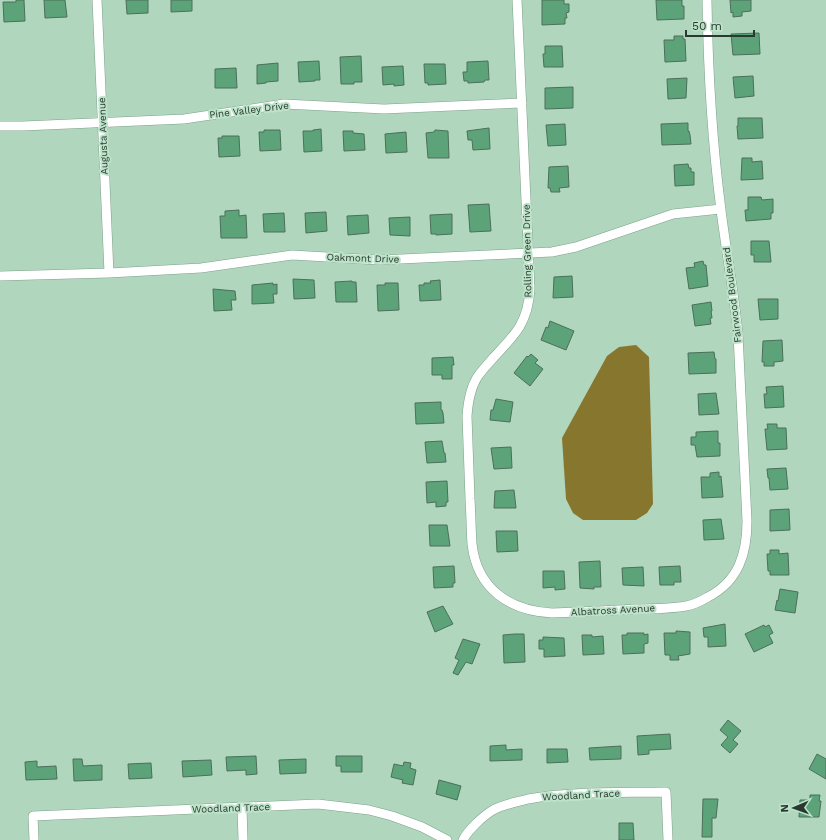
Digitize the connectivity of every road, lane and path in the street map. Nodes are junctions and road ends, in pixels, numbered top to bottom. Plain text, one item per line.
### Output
1 (98, 0) edge
2 (517, 0) edge
3 (707, 0) edge
4 (522, 103) junction
5 (102, 123) junction
6 (0, 126) edge
7 (721, 210) junction
8 (528, 254) junction
9 (109, 273) junction
10 (0, 276) edge
11 (726, 586) joint
12 (499, 596) joint
13 (242, 807) junction
14 (34, 840) edge
15 (243, 840) edge
16 (447, 840) edge
17 (463, 840) edge
18 (668, 840) edge

1 - 5 street, Augusta Avenue
2 - 4 street, Rolling Green Drive
3 - 7 street, Fairwood Boulevard
4 - 5 street, Pine Valley Drive
4 - 8 street, Rolling Green Drive
5 - 6 street, Pine Valley Drive
5 - 9 street, Augusta Avenue
7 - 8 street, Oakmont Drive
7 - 11 street, Fairwood Boulevard
8 - 9 street, Oakmont Drive
8 - 12 street, Rolling Green Drive
9 - 10 street, Oakmont Drive
11 - 12 street, Albatross Avenue
13 - 14 street, Woodland Trace
13 - 15 street
13 - 16 street, Woodland Trace
17 - 18 street, Woodland Trace

